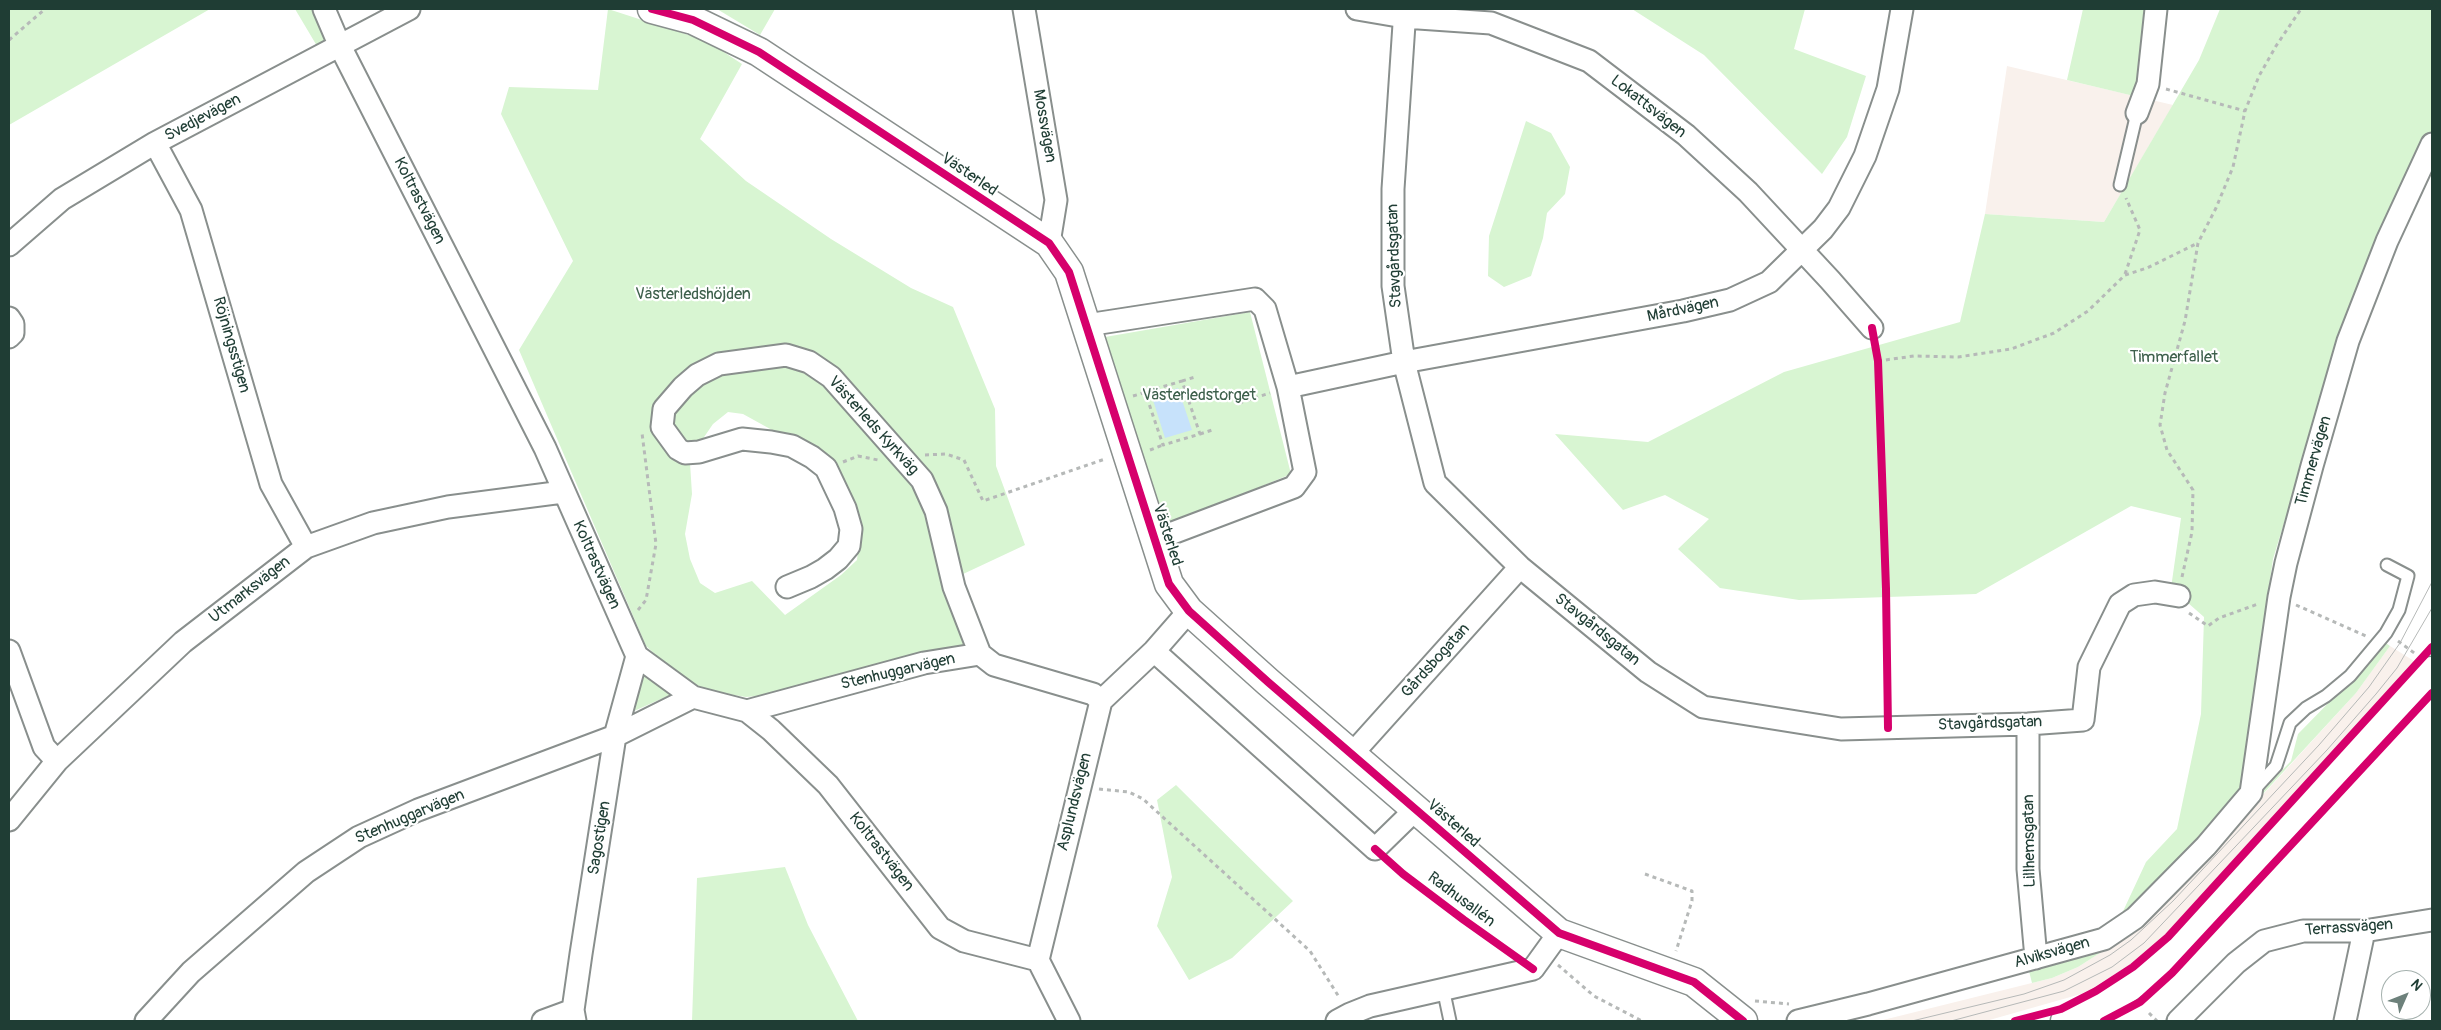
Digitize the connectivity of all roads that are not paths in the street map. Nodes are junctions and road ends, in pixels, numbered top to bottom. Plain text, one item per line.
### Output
1 (324, 9) edge
2 (410, 9) edge
3 (652, 9) edge
4 (1024, 9) edge
5 (1357, 9) edge
6 (1902, 9) edge
7 (2156, 9) edge
8 (1405, 13) edge
9 (339, 44) junction
10 (2137, 113) joint
11 (155, 143) junction
12 (2432, 145) edge
13 (2120, 185) road end
14 (1049, 244) junction
15 (9, 245) edge
16 (1802, 250) junction
17 (9, 318) edge
18 (1087, 325) junction
19 (1872, 328) road end
20 (9, 337) edge
21 (1404, 362) junction
22 (1288, 387) junction
23 (563, 492) junction
24 (1154, 540) junction
25 (306, 547) junction
26 (2387, 565) dead end
27 (1520, 567) junction
28 (787, 587) dead end
29 (2179, 596) road end
30 (1189, 611) junction
31 (9, 651) edge
32 (1154, 651) junction
33 (980, 654) junction
34 (637, 656) junction
35 (2424, 663) edge
36 (693, 697) junction
37 (1101, 700) junction
38 (747, 710) junction
39 (2028, 724) junction
40 (615, 736) junction
41 (1352, 754) junction
42 (57, 762) junction
43 (2251, 793) junction
44 (1416, 809) junction
45 (9, 820) edge
46 (2432, 920) edge
47 (2364, 931) junction
48 (1545, 952) junction
49 (2036, 958) junction
50 (1038, 960) junction
51 (1443, 988) junction
52 (1748, 1011) edge
53 (1798, 1013) edge
54 (574, 1016) edge
55 (1344, 1017) edge
56 (146, 1021) edge
57 (544, 1021) edge
58 (1069, 1021) edge
59 (1450, 1021) edge
60 (2065, 1021) edge
61 (2178, 1021) edge
62 (2345, 1021) edge

1 - 9 street, Koltrastvägen
2 - 9 street, Svedjevägen
3 - 14 street, Västerled
4 - 14 street, Mossvägen
5 - 8 street, Lokattsvägen
6 - 16 street, Mårdvägen
7 - 10 street
8 - 16 street, Lokattsvägen
8 - 21 street, Stavgårdsgatan
9 - 11 street, Svedjevägen
9 - 23 street, Koltrastvägen
10 - 13 lane
11 - 15 street, Svedjevägen
11 - 25 street, Röjningsstigen
12 - 43 street, Timmervägen
14 - 18 street, Västerled
16 - 19 street, Lokattsvägen
16 - 21 street, Mårdvägen
17 - 20 street
18 - 22 street
18 - 24 street, Västerled
21 - 22 street, Mårdvägen
21 - 27 street, Stavgårdsgatan
22 - 24 street
23 - 25 street, Utmarksvägen
23 - 34 street, Koltrastvägen
24 - 30 street, Västerled
25 - 42 street, Utmarksvägen
26 - 43 lane
27 - 39 street, Stavgårdsgatan
27 - 41 street, Gårdsbogatan
28 - 33 street, Västerleds Kyrkväg
29 - 39 street, Stavgårdsgatan
30 - 32 street
30 - 41 street, Västerled
31 - 42 street
32 - 37 street
32 - 44 street, Västerled
33 - 37 street
33 - 38 street, Stenhuggarvägen
34 - 36 street, Koltrastvägen
34 - 40 street, Sagostigen
35 - 60 street
36 - 38 street, Koltrastvägen
36 - 40 street, Stenhuggarvägen
37 - 50 street, Asplundsvägen
38 - 50 street, Koltrastvägen
39 - 49 street, Lillhemsgatan
40 - 54 street, Sagostigen
40 - 56 street, Stenhuggarvägen
41 - 44 street, Västerled
42 - 45 street, Utmarksvägen
43 - 49 street, Alviksvägen
44 - 48 street, Västerled
46 - 47 street, Terrassvägen
47 - 61 street, Terrassvägen
47 - 62 street
48 - 51 street
48 - 52 street, Västerled
49 - 53 street, Alviksvägen
50 - 58 street
51 - 55 street
51 - 59 lane
54 - 57 street

